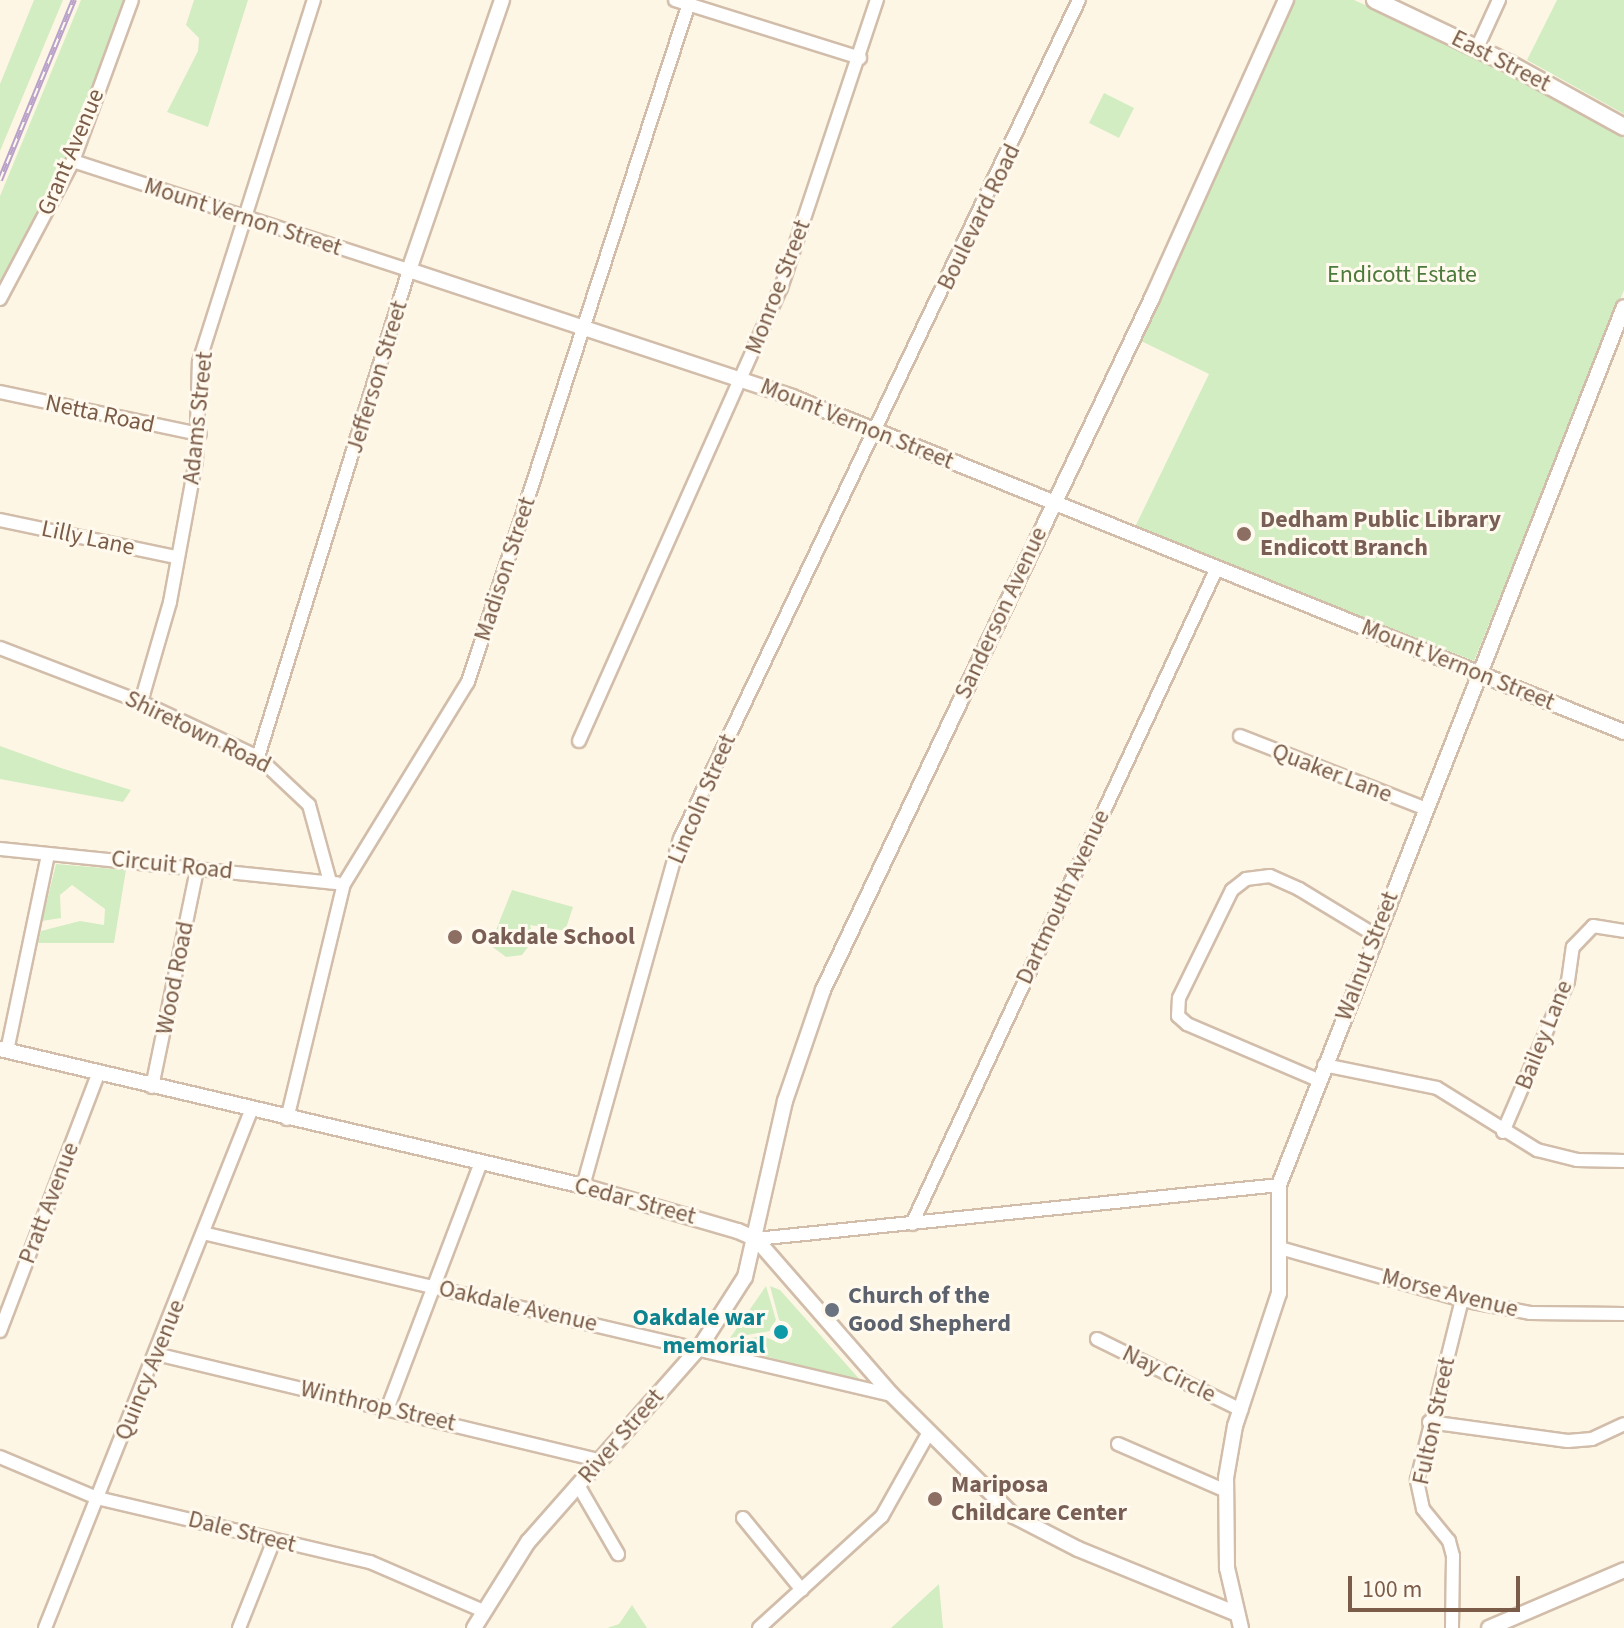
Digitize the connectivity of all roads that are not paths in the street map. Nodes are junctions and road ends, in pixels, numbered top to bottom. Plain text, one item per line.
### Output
1 (132, 0) edge
2 (314, 0) edge
3 (502, 0) edge
4 (675, 0) edge
5 (877, 0) edge
6 (1079, 0) edge
7 (1286, 0) edge
8 (1499, 0) edge
9 (1381, 1) edge
10 (689, 2) edge
11 (1477, 48) junction
12 (860, 58) junction
13 (1624, 127) edge
14 (73, 161) junction
15 (245, 217) junction
16 (409, 270) junction
17 (0, 299) edge
18 (1624, 307) edge
19 (583, 326) junction
20 (742, 379) junction
21 (0, 392) edge
22 (874, 432) junction
23 (200, 434) junction
24 (1052, 500) junction
25 (0, 520) edge
26 (176, 557) junction
27 (1216, 570) junction
28 (0, 648) edge
29 (1476, 673) junction
30 (141, 702) junction
31 (1624, 732) edge
32 (1240, 736) dead end
33 (579, 741) dead end
34 (258, 757) junction
35 (1424, 808) junction
36 (0, 849) edge
37 (48, 854) junction
38 (197, 869) junction
39 (330, 882) junction
40 (344, 884) junction
41 (1624, 931) edge
42 (1375, 935) junction
43 (3, 1050) edge
44 (1324, 1065) junction
45 (98, 1075) junction
46 (1318, 1080) junction
47 (152, 1087) junction
48 (251, 1111) junction
49 (287, 1119) junction
50 (1503, 1132) junction
51 (1624, 1161) edge
52 (480, 1165) junction
53 (1279, 1185) junction
54 (583, 1186) junction
55 (912, 1224) junction
56 (207, 1234) junction
57 (756, 1239) junction
58 (1280, 1248) junction
59 (435, 1287) junction
60 (1462, 1300) junction
61 (1624, 1314) edge
62 (0, 1331) edge
63 (1097, 1339) dead end
64 (700, 1347) junction
65 (156, 1354) junction
66 (892, 1395) junction
67 (388, 1407) junction
68 (1241, 1410) junction
69 (1429, 1422) junction
70 (1624, 1424) edge
71 (928, 1434) junction
72 (1118, 1444) dead end
73 (0, 1457) edge
74 (599, 1460) junction
75 (578, 1485) junction
76 (1226, 1491) junction
77 (97, 1498) junction
78 (743, 1518) dead end
79 (274, 1540) junction
80 (618, 1554) dead end
81 (1624, 1570) edge
82 (802, 1590) junction
83 (483, 1611) junction
84 (1239, 1621) edge
85 (45, 1628) edge
86 (239, 1628) edge
87 (474, 1628) edge
88 (759, 1628) edge
89 (1452, 1628) edge
90 (1489, 1628) edge

1 - 14 street, Grant Avenue
2 - 15 street, Adams Street
3 - 16 street, Jefferson Street
4 - 10 street
5 - 12 street, Monroe Street
6 - 22 street, Boulevard Road
7 - 24 street, Sanderson Avenue
8 - 11 street
9 - 11 main road, East Street
10 - 12 street
10 - 19 street, Madison Street
11 - 13 main road, East Street
12 - 20 street, Monroe Street
14 - 15 street, Mount Vernon Street
14 - 17 street, Grant Avenue
15 - 16 street, Mount Vernon Street
15 - 23 street, Adams Street
16 - 19 street, Mount Vernon Street
16 - 34 street, Jefferson Street
18 - 29 street, Walnut Street
19 - 20 street, Mount Vernon Street
19 - 40 street, Madison Street
20 - 22 street, Mount Vernon Street
20 - 33 street, Monroe Street
21 - 23 street, Netta Road
22 - 24 street, Mount Vernon Street
22 - 54 street, Lincoln Street
23 - 26 street, Adams Street
24 - 27 street, Mount Vernon Street
24 - 57 street, Sanderson Avenue
25 - 26 street, Lilly Lane
26 - 30 street, Adams Street
27 - 29 street, Mount Vernon Street
27 - 55 street, Dartmouth Avenue
28 - 30 street, Shiretown Road
29 - 31 street, Mount Vernon Street
29 - 35 street, Walnut Street
30 - 34 street, Shiretown Road
32 - 35 street, Quaker Lane
34 - 39 street, Shiretown Road
35 - 42 street, Walnut Street
36 - 37 street, Circuit Road
37 - 38 street, Circuit Road
37 - 43 street
38 - 39 street, Circuit Road
38 - 47 street, Wood Road
39 - 40 street, Circuit Road
40 - 49 street, Madison Street
41 - 50 street, Bailey Lane
42 - 44 street, Walnut Street
42 - 46 street
43 - 45 street, Cedar Street
44 - 46 street, Walnut Street
44 - 50 street
45 - 47 street, Cedar Street
45 - 62 street, Pratt Avenue
46 - 53 street, Walnut Street
47 - 48 street, Cedar Street
48 - 49 street, Cedar Street
48 - 56 street, Quincy Avenue
49 - 52 street, Cedar Street
50 - 51 street
52 - 54 street, Cedar Street
52 - 59 street
53 - 55 street, Cedar Street
53 - 58 street, Walnut Street
54 - 57 street, Cedar Street
55 - 57 street, Cedar Street
56 - 59 street, Oakdale Avenue
56 - 65 street, Quincy Avenue
57 - 64 street, River Street
57 - 66 street
58 - 60 street, Morse Avenue
58 - 68 street, Walnut Street
59 - 64 street, Oakdale Avenue
59 - 67 street
60 - 61 street, Morse Avenue
60 - 69 street, Fulton Street
63 - 68 street, Nay Circle
64 - 66 street, Oakdale Avenue
64 - 74 street, River Street
65 - 67 street, Winthrop Street
65 - 77 street, Quincy Avenue
66 - 71 street
67 - 74 street, Winthrop Street
68 - 76 street, Walnut Street
69 - 70 street
69 - 89 street, Fulton Street
71 - 82 street
71 - 84 street
72 - 76 street
73 - 77 street, Dale Street
74 - 75 street, River Street
75 - 80 street
75 - 83 street, River Street
76 - 84 street, Walnut Street
77 - 79 street, Dale Street
77 - 85 street, Quincy Avenue
78 - 82 street
79 - 83 street, Dale Street
79 - 86 street
81 - 90 street
82 - 88 street
83 - 87 street, River Street

